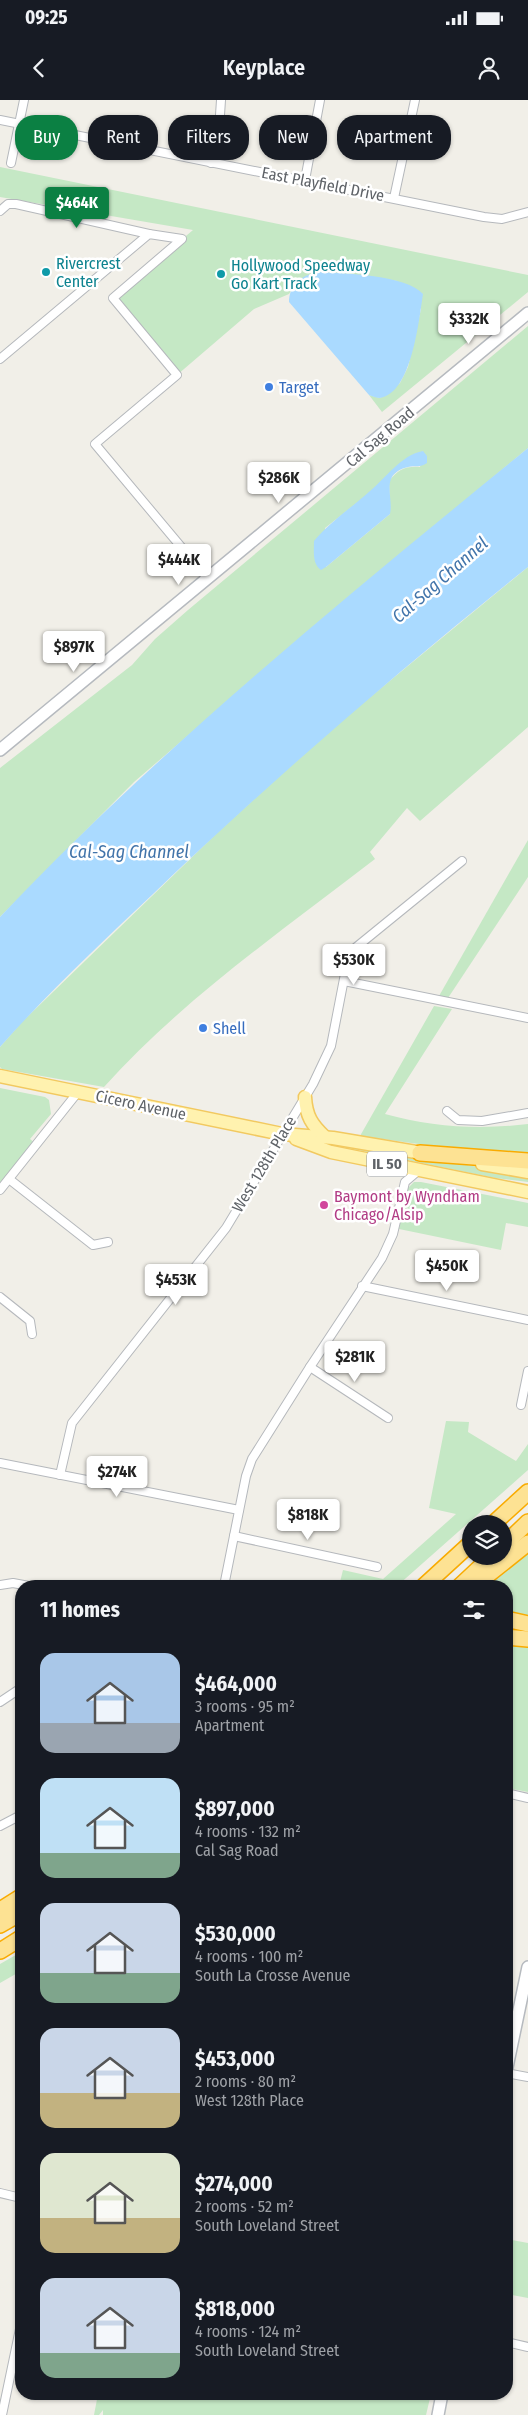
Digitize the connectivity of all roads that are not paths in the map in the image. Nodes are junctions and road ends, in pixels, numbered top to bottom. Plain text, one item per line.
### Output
1 (24, 100) edge
2 (221, 100) edge
3 (320, 100) edge
4 (415, 100) edge
5 (20, 115) edge
6 (0, 120) edge
7 (15, 123) edge
8 (78, 136) edge
9 (15, 141) edge
10 (11, 163) dead end
11 (211, 163) junction
12 (304, 180) junction
13 (394, 198) junction
14 (0, 211) edge
15 (528, 212) edge
16 (149, 234) junction
17 (528, 313) edge
18 (0, 359) edge
19 (208, 579) junction
20 (0, 750) edge
21 (462, 861) dead end
22 (344, 981) junction
23 (528, 1018) edge
24 (0, 1076) edge
25 (78, 1092) junction
26 (304, 1097) junction
27 (447, 1110) dead end
28 (528, 1113) edge
29 (282, 1134) junction
30 (325, 1137) junction
31 (420, 1153) junction
32 (528, 1161) edge
33 (392, 1165) junction
34 (419, 1170) junction
35 (528, 1172) edge
36 (9, 1179) junction
37 (405, 1182) junction
38 (0, 1190) edge
39 (528, 1192) edge
40 (108, 1242) dead end
41 (362, 1286) junction
42 (0, 1297) edge
43 (528, 1320) edge
44 (32, 1334) dead end
45 (310, 1367) junction
46 (528, 1371) edge
47 (521, 1405) dead end
48 (388, 1418) dead end
49 (0, 1463) edge
50 (60, 1475) junction
51 (528, 1492) edge
52 (238, 1510) junction
53 (503, 1515) edge
54 (528, 1522) edge
55 (234, 1536) junction
56 (512, 1537) edge
57 (528, 1543) edge
58 (462, 1552) edge
59 (482, 1565) edge
60 (378, 1567) dead end
61 (225, 1580) edge
62 (431, 1580) edge
63 (466, 1580) edge
64 (482, 1580) edge
65 (15, 1583) edge
66 (0, 1585) edge
67 (513, 1621) edge
68 (528, 1624) edge
69 (513, 1638) edge
70 (528, 1639) edge
71 (15, 1692) edge
72 (0, 1702) edge
73 (513, 1795) edge
74 (528, 1798) edge
75 (15, 1818) edge
76 (0, 1826) edge
77 (15, 1901) edge
78 (0, 1910) edge
79 (15, 1916) edge
80 (0, 1925) edge
81 (15, 1942) edge
82 (0, 1951) edge
83 (528, 1967) edge
84 (513, 2039) edge
85 (513, 2074) edge
86 (528, 2077) edge
87 (0, 2194) edge
88 (15, 2197) edge
89 (513, 2343) edge
90 (528, 2346) edge
91 (15, 2353) edge
92 (441, 2400) edge
93 (2, 2415) edge
94 (438, 2415) edge

1 - 5 street
2 - 11 street
3 - 12 street
4 - 13 street
6 - 7 street, East Playfield Drive
8 - 11 street, East Playfield Drive
9 - 10 street
11 - 12 street, East Playfield Drive
12 - 13 street, East Playfield Drive
13 - 15 street, East Playfield Drive
14 - 16 street
16 - 18 street
16 - 19 street
17 - 19 main road, Cal Sag Road
19 - 20 main road, Cal Sag Road
21 - 22 street, West 128th Place
22 - 23 street
22 - 26 street, West 128th Place
24 - 25 main road, Cicero Avenue / IL 50
25 - 29 main road, Cicero Avenue / IL 50
25 - 36 street
26 - 29 street, West 128th Place
26 - 30 main road
27 - 28 street
29 - 30 main road, Cicero Avenue / IL 50
29 - 33 main road, Cicero Avenue / IL 50
29 - 50 street, West 128th Place
30 - 31 main road, Cicero Avenue / IL 50
31 - 32 highway
31 - 35 main road, Cicero Avenue / IL 50
33 - 34 main road, Cicero Avenue / IL 50
33 - 37 street
34 - 37 street
34 - 39 main road, Cicero Avenue / IL 50
36 - 38 street
36 - 40 street
37 - 41 street
41 - 43 street
41 - 45 street
42 - 44 street
45 - 48 street
45 - 52 street
46 - 47 street
49 - 50 street
50 - 52 street
51 - 53 highway
52 - 55 street
54 - 56 highway
55 - 60 street
55 - 61 street
57 - 64 highway
58 - 62 highway
59 - 63 highway
65 - 66 street
67 - 68 highway
69 - 70 highway
71 - 72 street
73 - 74 street
75 - 76 street
77 - 78 highway
79 - 80 highway
81 - 82 highway
83 - 84 main road
85 - 86 street
87 - 88 street
89 - 90 street
91 - 93 street
92 - 94 main road

